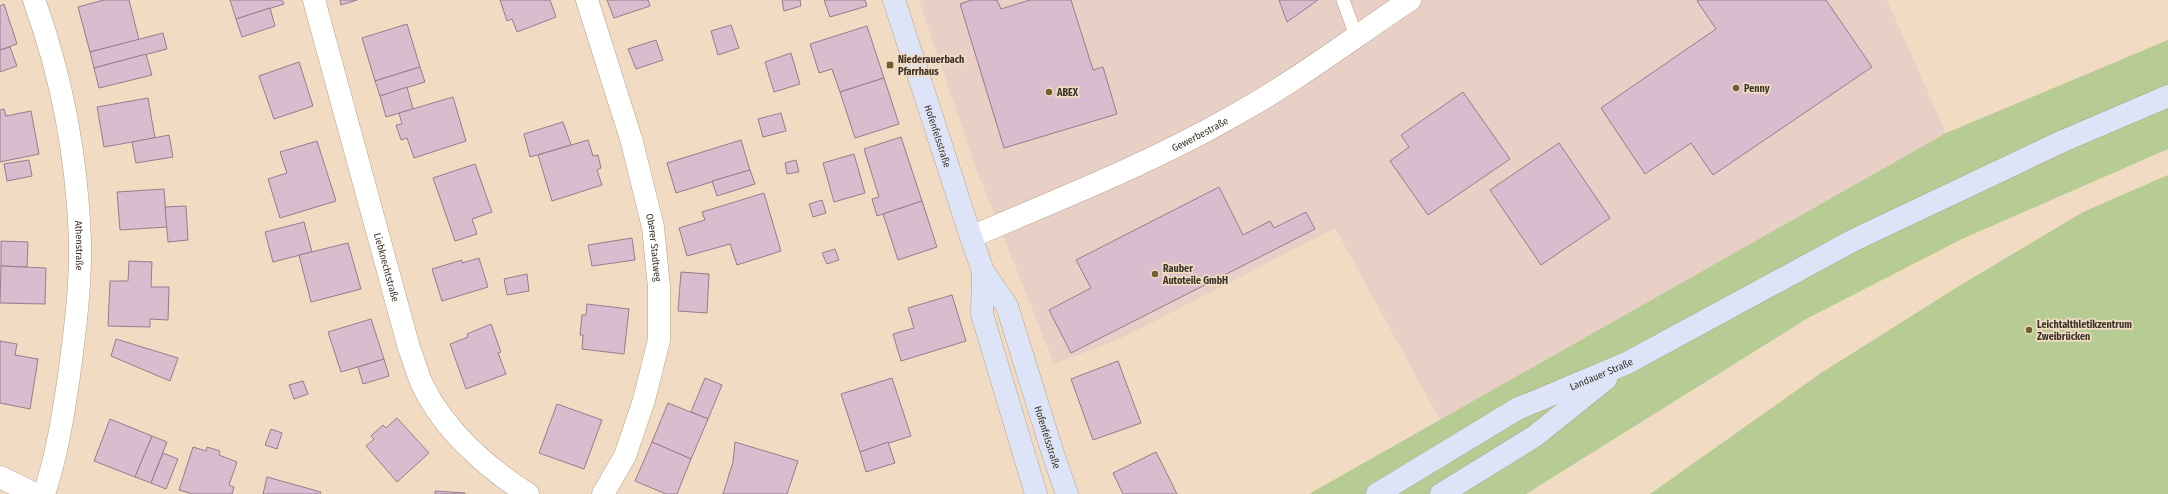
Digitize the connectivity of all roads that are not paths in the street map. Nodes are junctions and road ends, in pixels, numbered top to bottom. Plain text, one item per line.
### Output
1 (34, 0) edge
2 (314, 0) edge
3 (587, 0) edge
4 (894, 0) edge
5 (1343, 0) edge
6 (1410, 0) edge
7 (1356, 36) junction
8 (2168, 96) edge
9 (971, 237) junction
10 (983, 271) junction
11 (1627, 363) junction
12 (0, 477) edge
13 (35, 494) edge
14 (44, 494) edge
15 (528, 494) edge
16 (602, 494) edge
17 (1036, 494) edge
18 (1067, 494) edge
19 (1377, 494) edge
20 (1442, 494) edge

1 - 14 street, Athenstraße
2 - 15 street, Liebknechtstraße
3 - 16 street, Oberer Stadtweg
4 - 9 main road, Hofenfelsstraße
5 - 7 lane
6 - 7 street, Gewerbestraße
7 - 9 street, Gewerbestraße
8 - 11 main road
9 - 10 main road, Hofenfelsstraße
10 - 17 main road, Hofenfelsstraße
10 - 18 main road, Hofenfelsstraße
11 - 19 main road, Landauer Straße
11 - 20 main road, Landauer Straße
12 - 13 street

